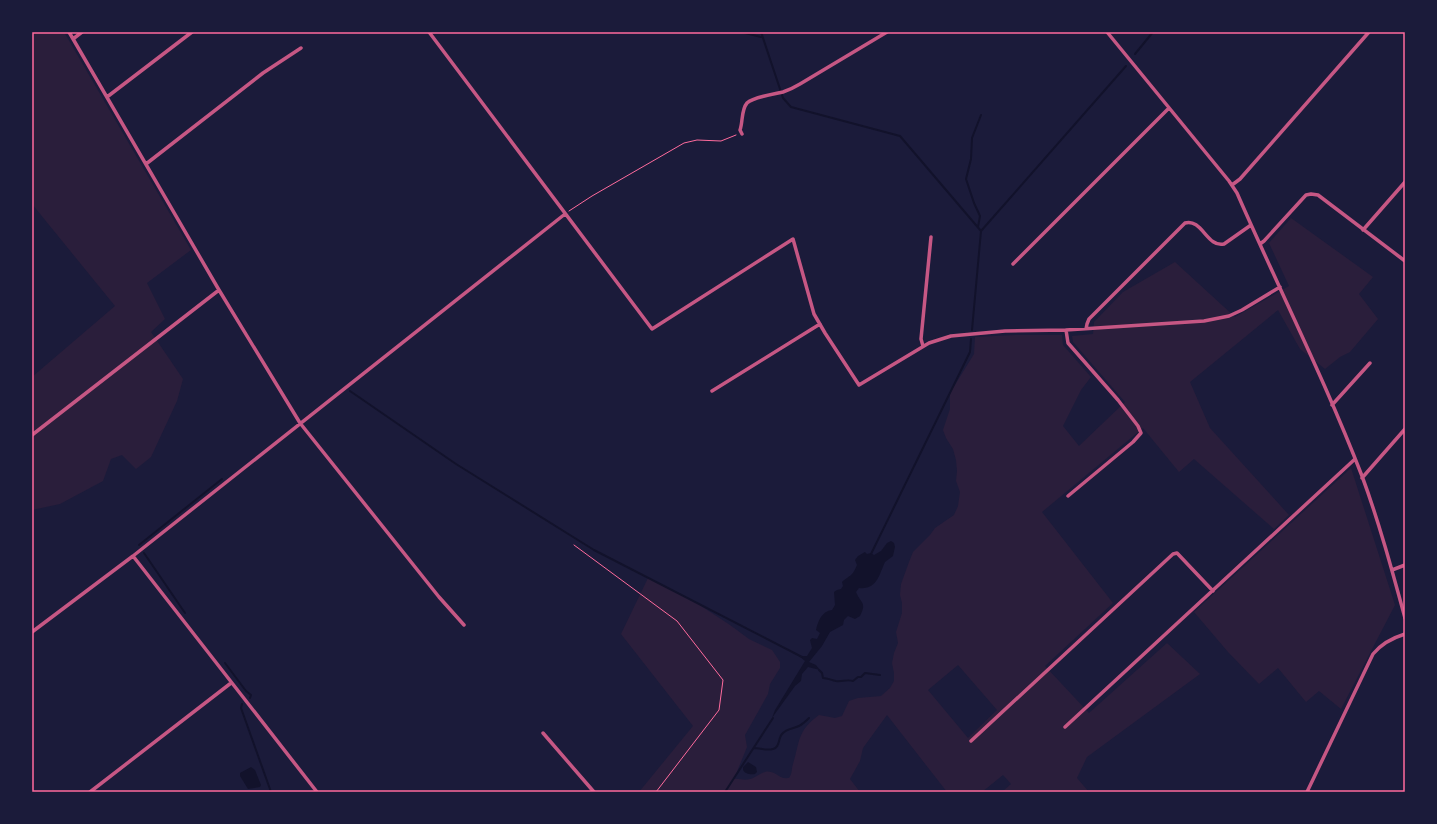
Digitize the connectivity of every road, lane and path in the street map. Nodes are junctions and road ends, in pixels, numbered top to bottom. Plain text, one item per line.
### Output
1 (70, 32) edge
2 (82, 32) edge
3 (192, 32) edge
4 (429, 32) edge
5 (887, 32) edge
6 (1107, 32) edge
7 (1368, 32) edge
8 (73, 39) junction
9 (301, 48) dead end
10 (107, 97) junction
11 (1169, 108) junction
12 (740, 130) junction
13 (742, 134) dead end
14 (146, 164) junction
15 (1405, 182) edge
16 (1232, 185) junction
17 (565, 214) junction
18 (1251, 225) junction
19 (1363, 230) junction
20 (931, 238) dead end
21 (1260, 244) junction
22 (1405, 261) edge
23 (1013, 264) dead end
24 (1280, 287) junction
25 (219, 290) junction
26 (820, 324) junction
27 (1086, 329) junction
28 (1066, 330) junction
29 (923, 346) junction
30 (1370, 363) dead end
31 (712, 391) dead end
32 (1332, 405) junction
33 (300, 423) junction
34 (1405, 429) edge
35 (32, 435) edge
36 (1355, 459) junction
37 (1362, 478) junction
38 (1068, 496) dead end
39 (574, 546) dead end
40 (133, 556) junction
41 (1405, 565) edge
42 (1392, 570) junction
43 (1213, 591) junction
44 (1405, 618) edge
45 (464, 625) dead end
46 (32, 632) edge
47 (1405, 634) edge
48 (231, 683) junction
49 (1065, 727) dead end
50 (543, 733) dead end
51 (971, 741) dead end
52 (90, 792) edge
53 (317, 792) edge
54 (594, 792) edge
55 (656, 792) edge
56 (1307, 792) edge

1 - 8 street
2 - 8 street
3 - 10 street
4 - 17 street
5 - 12 street
6 - 11 street
7 - 16 street
8 - 10 street
9 - 14 street
10 - 14 street
11 - 16 street
11 - 23 street
12 - 13 street
12 - 17 path
14 - 25 street
15 - 19 street
16 - 18 street
17 - 26 street
17 - 33 street
18 - 21 street
18 - 27 street
19 - 21 street
19 - 22 street
20 - 29 street
21 - 24 street
24 - 27 street
24 - 32 street
25 - 33 street
25 - 35 street
26 - 29 street
26 - 31 street
27 - 28 street
28 - 29 street
28 - 38 street
30 - 32 street
32 - 36 street
33 - 40 street
33 - 45 street
34 - 37 street
36 - 37 street
36 - 43 street
37 - 42 street
39 - 55 path
40 - 46 street
40 - 48 street
41 - 42 street
42 - 44 street
43 - 49 street
43 - 51 street
47 - 56 street
48 - 52 street
48 - 53 street
50 - 54 street

